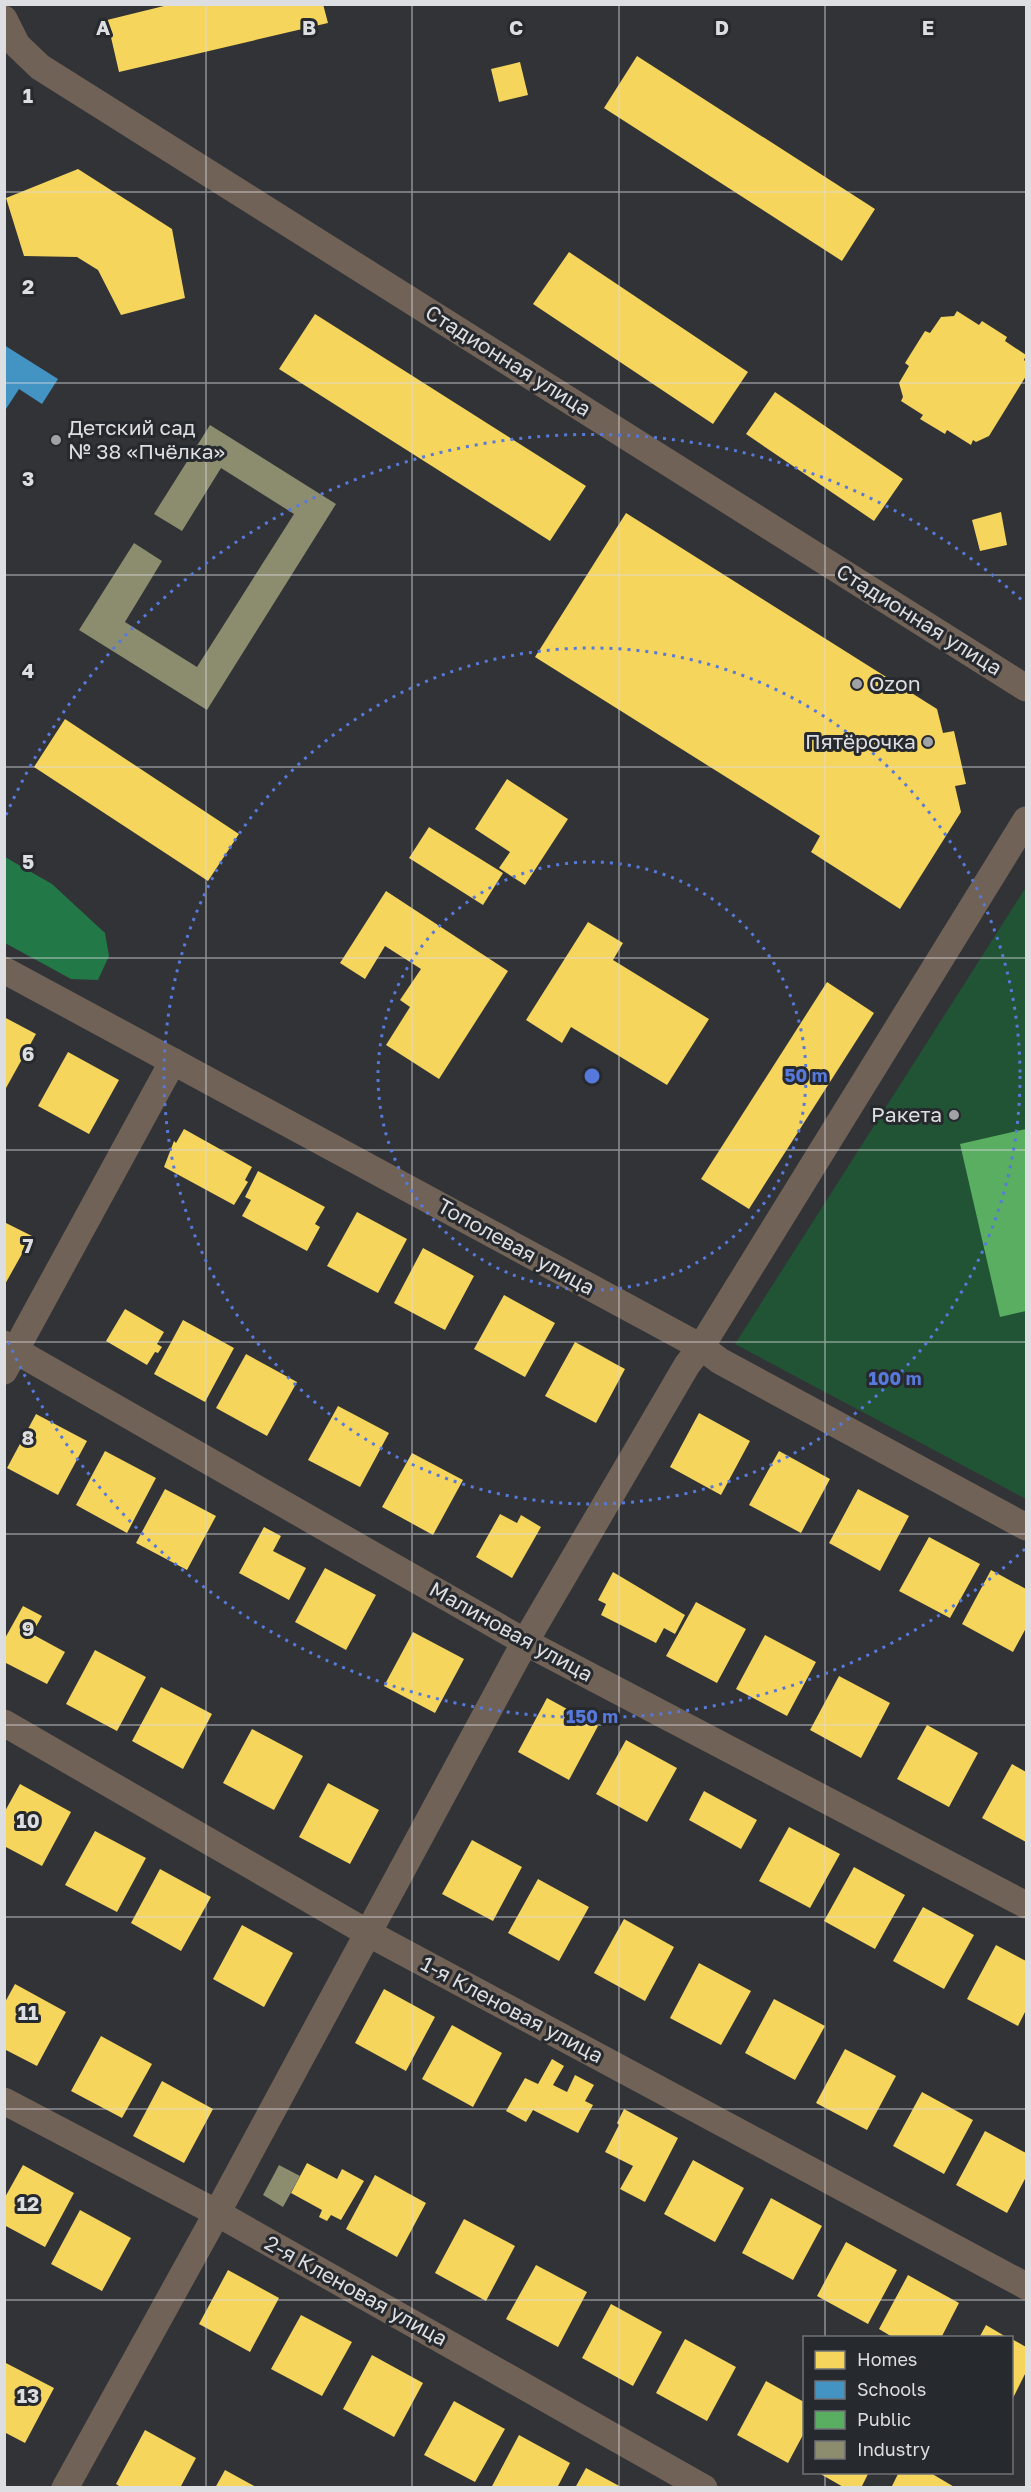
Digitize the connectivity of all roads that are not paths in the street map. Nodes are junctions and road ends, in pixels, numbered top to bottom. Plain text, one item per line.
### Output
1 (4, 19) edge
2 (1026, 688) edge
3 (1026, 820) edge
4 (4, 970) edge
5 (173, 1061) junction
6 (701, 1347) junction
7 (8, 1355) edge
8 (1026, 1527) edge
9 (525, 1642) junction
10 (4, 1723) edge
11 (1026, 1905) edge
12 (366, 1932) junction
13 (4, 2101) edge
14 (217, 2213) junction
15 (1026, 2286) edge
16 (65, 2487) edge
17 (704, 2487) edge

1 - 2 street, Стадионная улица
3 - 6 street
4 - 5 street, Тополевая улица
5 - 6 street, Тополевая улица
5 - 7 street
6 - 8 street, Тополевая улица
6 - 9 street
7 - 9 street, Малиновая улица
9 - 11 street, Малиновая улица
9 - 12 street
10 - 12 street, 1-я Кленовая улица
12 - 14 street
12 - 15 street, 1-я Кленовая улица
13 - 14 street, 2-я Кленовая улица
14 - 16 street
14 - 17 street, 2-я Кленовая улица

